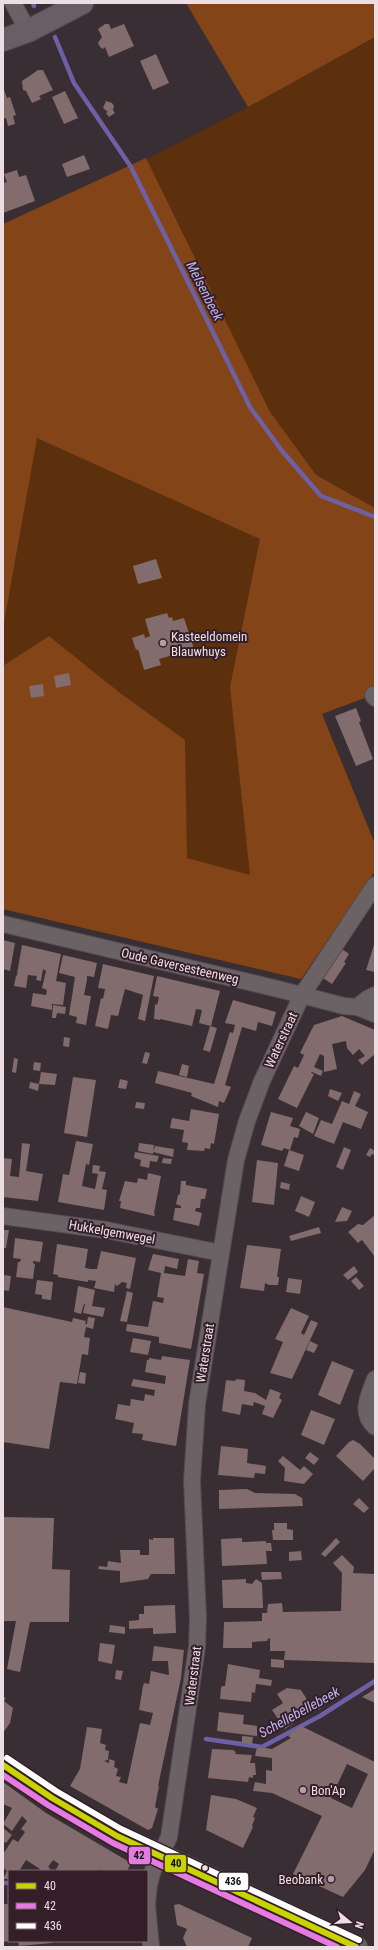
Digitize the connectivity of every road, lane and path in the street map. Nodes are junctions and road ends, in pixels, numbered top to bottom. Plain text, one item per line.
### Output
1 (13, 3) edge
2 (82, 3) edge
3 (28, 31) junction
4 (3, 40) edge
5 (375, 885) edge
6 (3, 924) edge
7 (302, 995) junction
8 (375, 995) edge
9 (357, 1007) junction
10 (375, 1014) edge
11 (3, 1216) edge
12 (221, 1254) junction
13 (375, 1379) edge
14 (375, 1427) edge
15 (3, 1765) edge
16 (161, 1855) junction
17 (148, 1895) edge
18 (148, 1919) edge
19 (150, 1947) edge
20 (356, 1947) edge

1 - 3 street
2 - 3 main road
3 - 4 main road
5 - 7 street, Waterstraat
6 - 7 street, Oude Gaversesteenweg
7 - 9 street, Oude Gaversesteenweg
7 - 12 street, Waterstraat
8 - 9 street
9 - 10 street, Oude Gaversesteenweg
11 - 12 street, Hukkelgemwegel
12 - 16 street, Waterstraat
13 - 14 street
15 - 16 main road
16 - 17 street, Waterstraat
16 - 20 main road
18 - 19 street, Waterstraat

